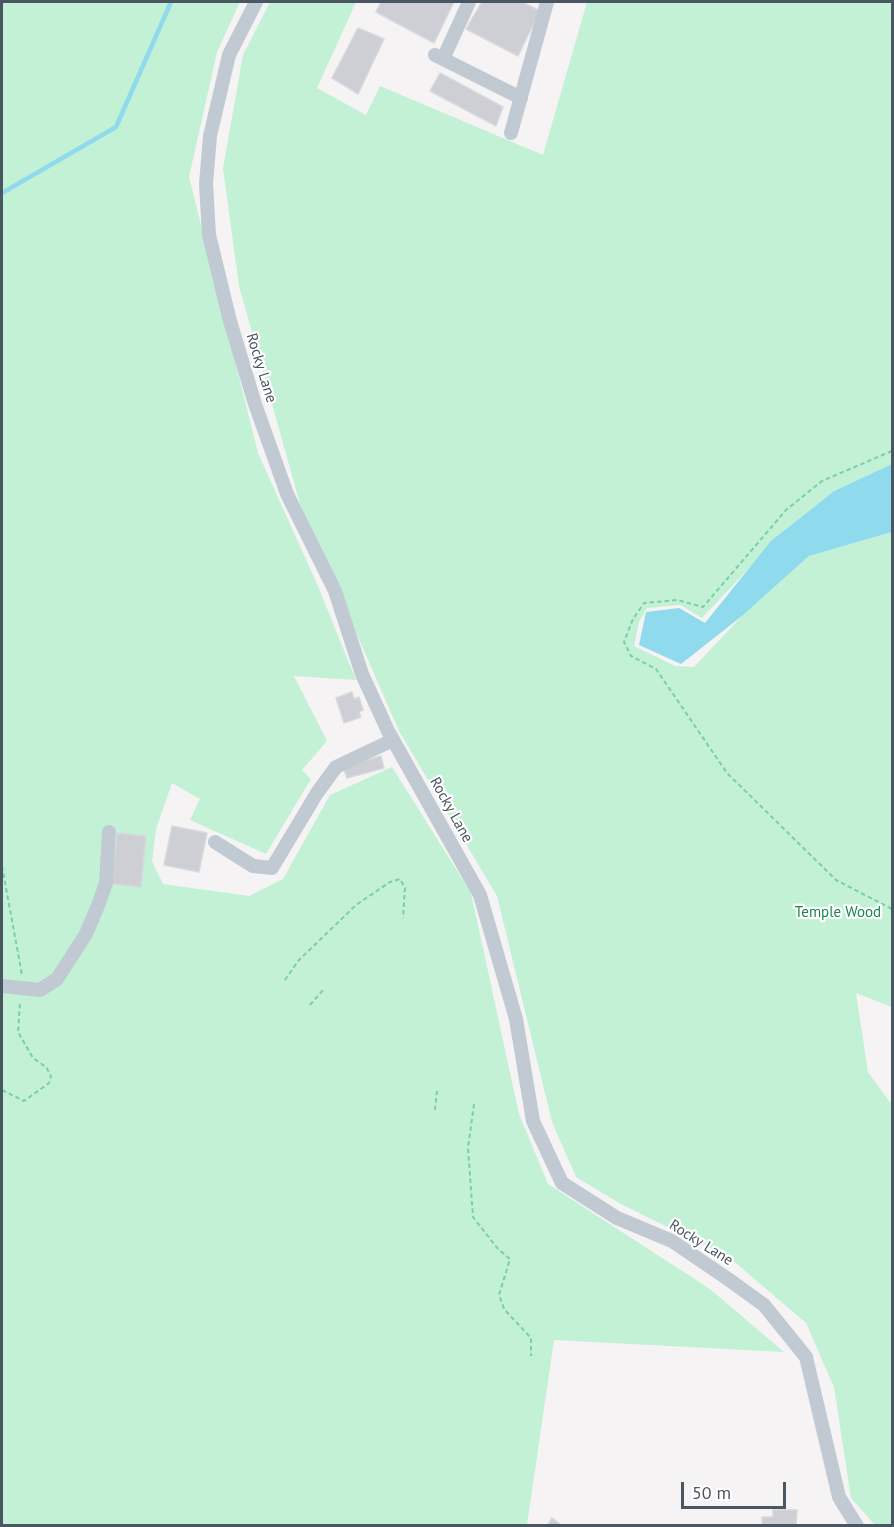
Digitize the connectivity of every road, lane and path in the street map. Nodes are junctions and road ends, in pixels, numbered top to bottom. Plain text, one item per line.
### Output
1 (255, 2) edge
2 (469, 2) edge
3 (547, 2) edge
4 (521, 98) junction
5 (511, 133) dead end
6 (892, 451) edge
7 (393, 740) junction
8 (109, 832) dead end
9 (215, 842) dead end
10 (892, 909) edge
11 (403, 918) dead end
12 (285, 980) dead end
13 (2, 986) edge
14 (324, 989) dead end
15 (310, 1005) dead end
16 (437, 1091) dead end
17 (474, 1104) dead end
18 (435, 1110) dead end
19 (531, 1356) dead end
20 (857, 1526) edge

1 - 7 street, Rocky Lane
2 - 4 street
3 - 4 street
4 - 5 street
6 - 10 path
7 - 9 street
7 - 20 street, Rocky Lane
8 - 13 street
11 - 12 path
14 - 15 path
16 - 18 path
17 - 19 path

